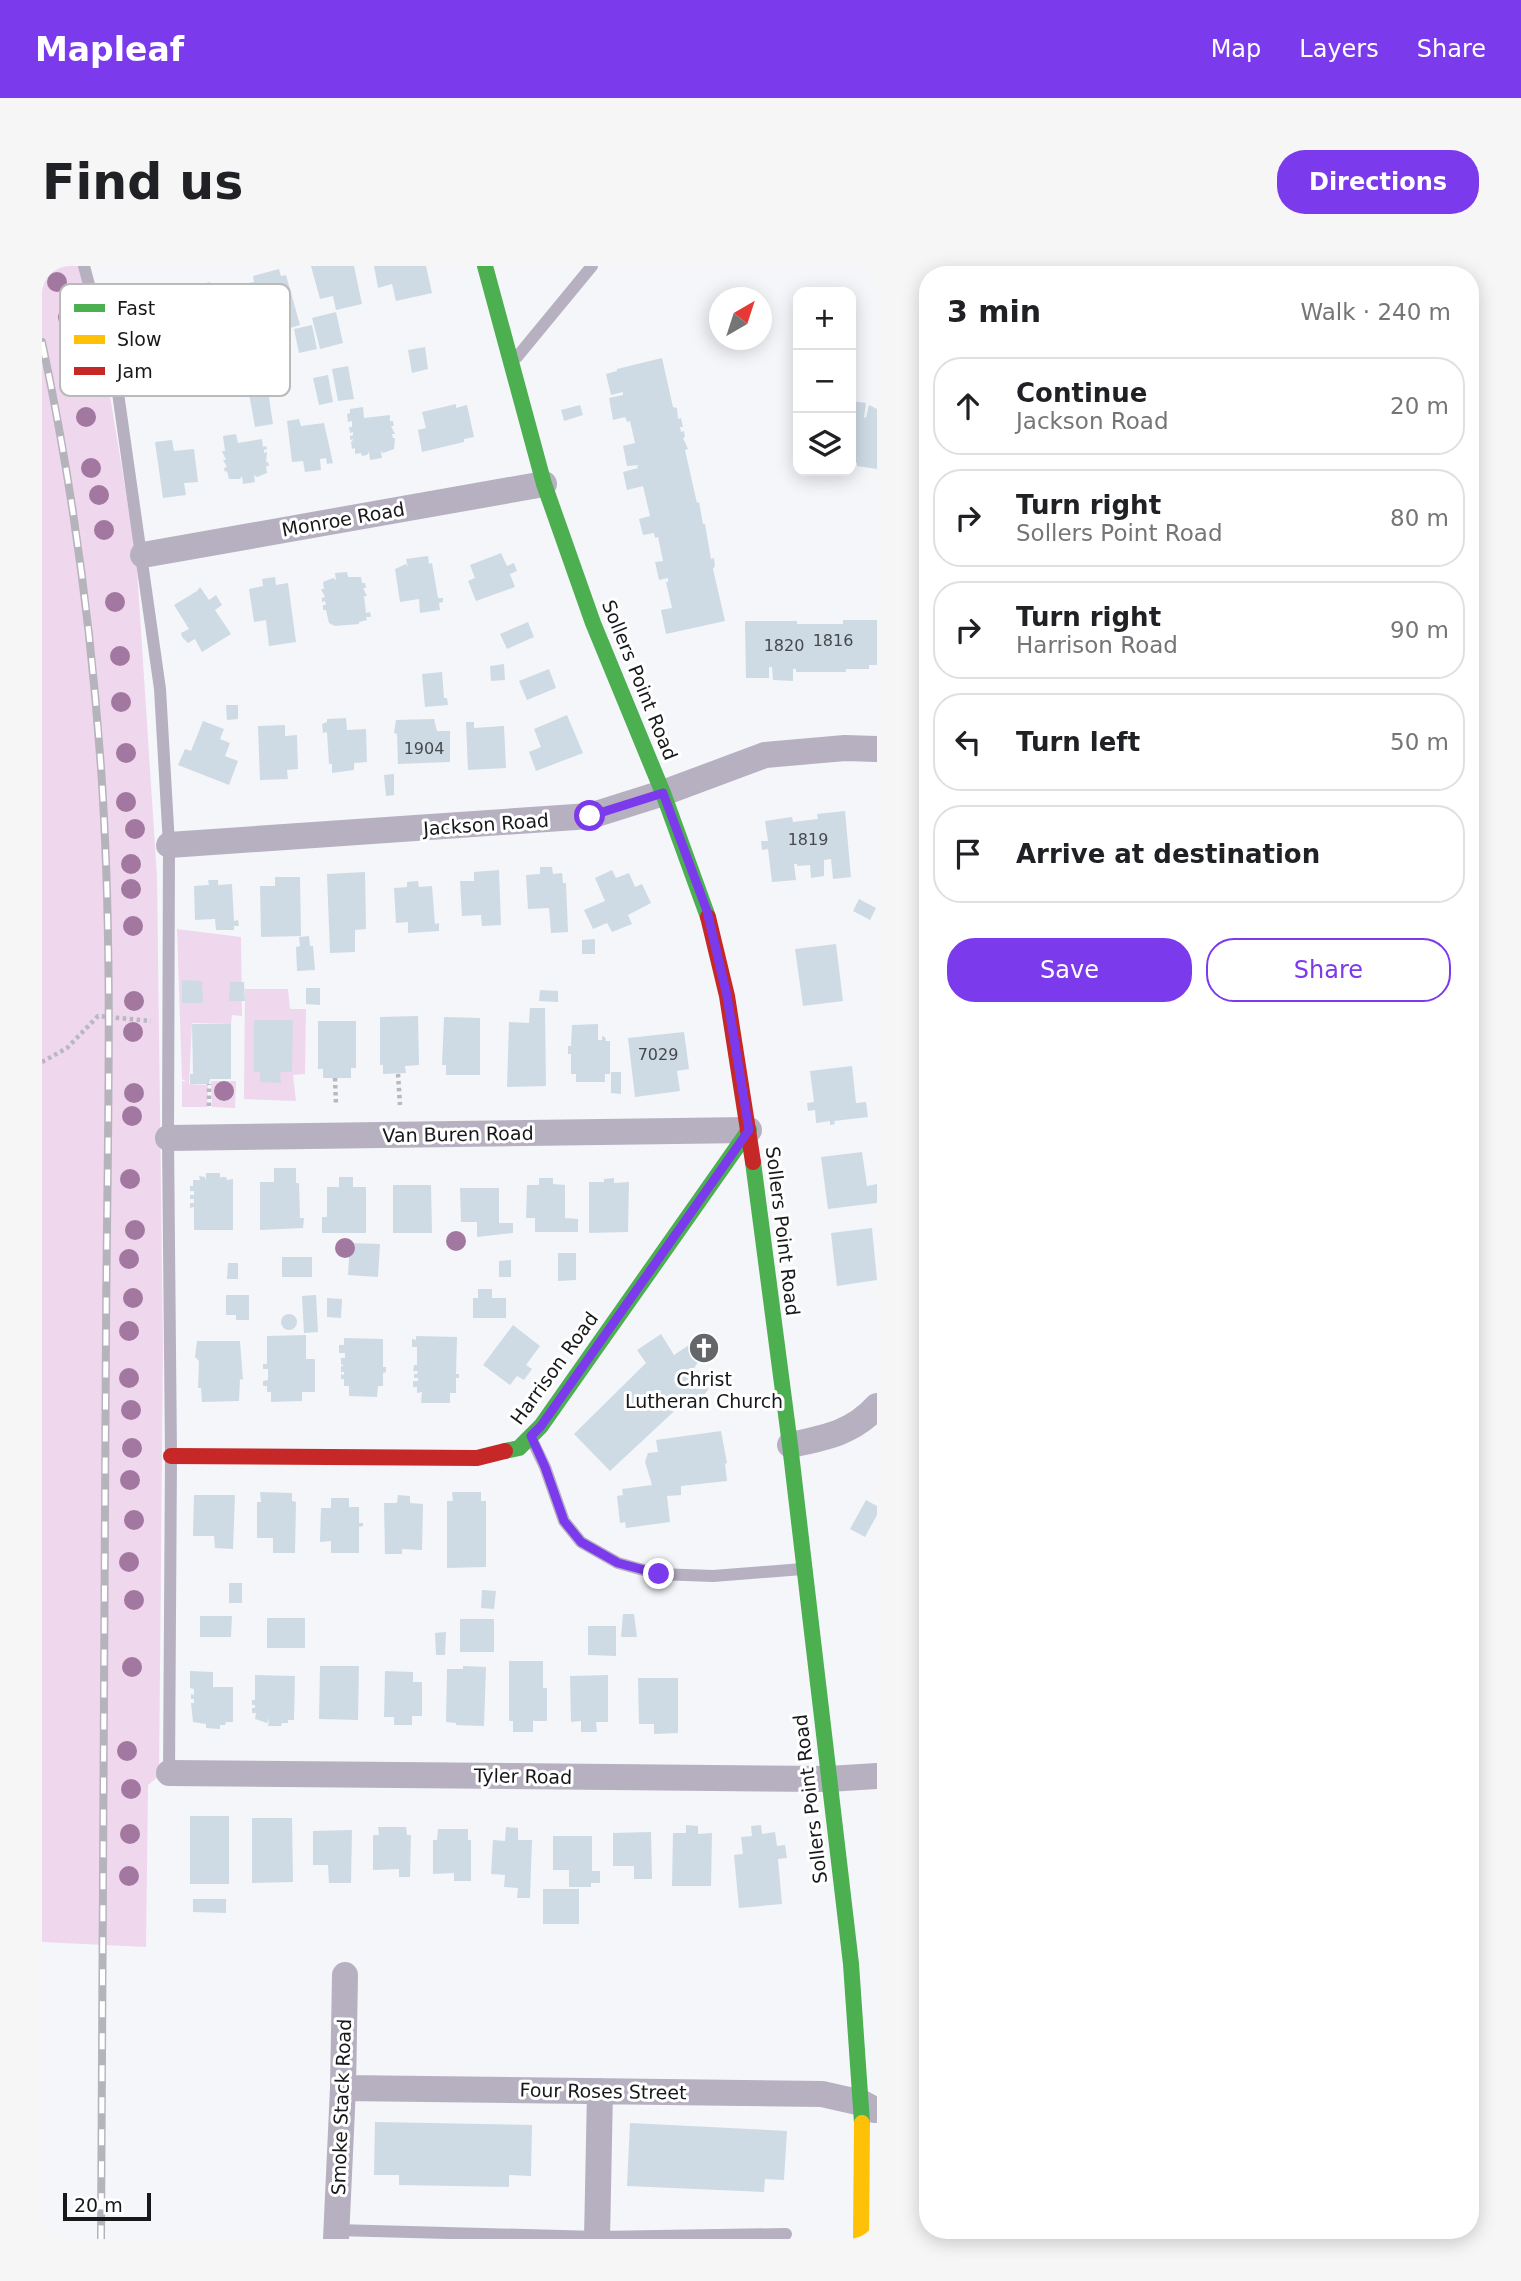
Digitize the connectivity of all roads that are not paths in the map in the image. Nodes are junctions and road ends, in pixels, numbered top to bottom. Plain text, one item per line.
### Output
1 (84, 266) edge
2 (485, 266) edge
3 (592, 266) edge
4 (89, 284) edge
5 (510, 365) junction
6 (118, 396) edge
7 (544, 484) junction
8 (143, 555) junction
9 (877, 748) edge
10 (663, 793) junction
11 (169, 845) junction
12 (749, 1130) junction
13 (168, 1138) junction
14 (877, 1406) edge
15 (531, 1436) junction
16 (790, 1445) junction
17 (171, 1456) junction
18 (804, 1569) junction
19 (169, 1773) joint
20 (877, 1776) edge
21 (828, 1779) junction
22 (345, 1975) dead end
23 (343, 2088) junction
24 (600, 2091) junction
25 (869, 2107) edge
26 (336, 2234) edge
27 (786, 2234) dead end
28 (465, 2236) edge
29 (597, 2238) edge
30 (861, 2239) edge

1 - 4 lane
2 - 5 street, Sollers Point Road
3 - 5 lane
5 - 7 street, Sollers Point Road
6 - 8 lane
7 - 8 street, Monroe Road
7 - 10 street, Sollers Point Road
8 - 11 lane
9 - 10 street, Jackson Road
10 - 11 street, Jackson Road
10 - 12 street, Sollers Point Road
11 - 13 lane
12 - 13 street, Van Buren Road
12 - 15 street, Harrison Road
12 - 16 street, Sollers Point Road
13 - 17 lane
14 - 16 street
15 - 17 street, Harrison Road
15 - 18 lane
16 - 18 street, Sollers Point Road
17 - 19 lane
18 - 21 street, Sollers Point Road
19 - 21 street, Tyler Road
20 - 21 street, Tyler Road
21 - 25 street, Sollers Point Road
22 - 23 street, Smoke Stack Road
23 - 24 street, Four Roses Street
23 - 26 street, Smoke Stack Road
24 - 25 street, Four Roses Street
24 - 29 street
25 - 30 street, Sollers Point Road
26 - 28 lane
27 - 29 lane
28 - 29 lane

